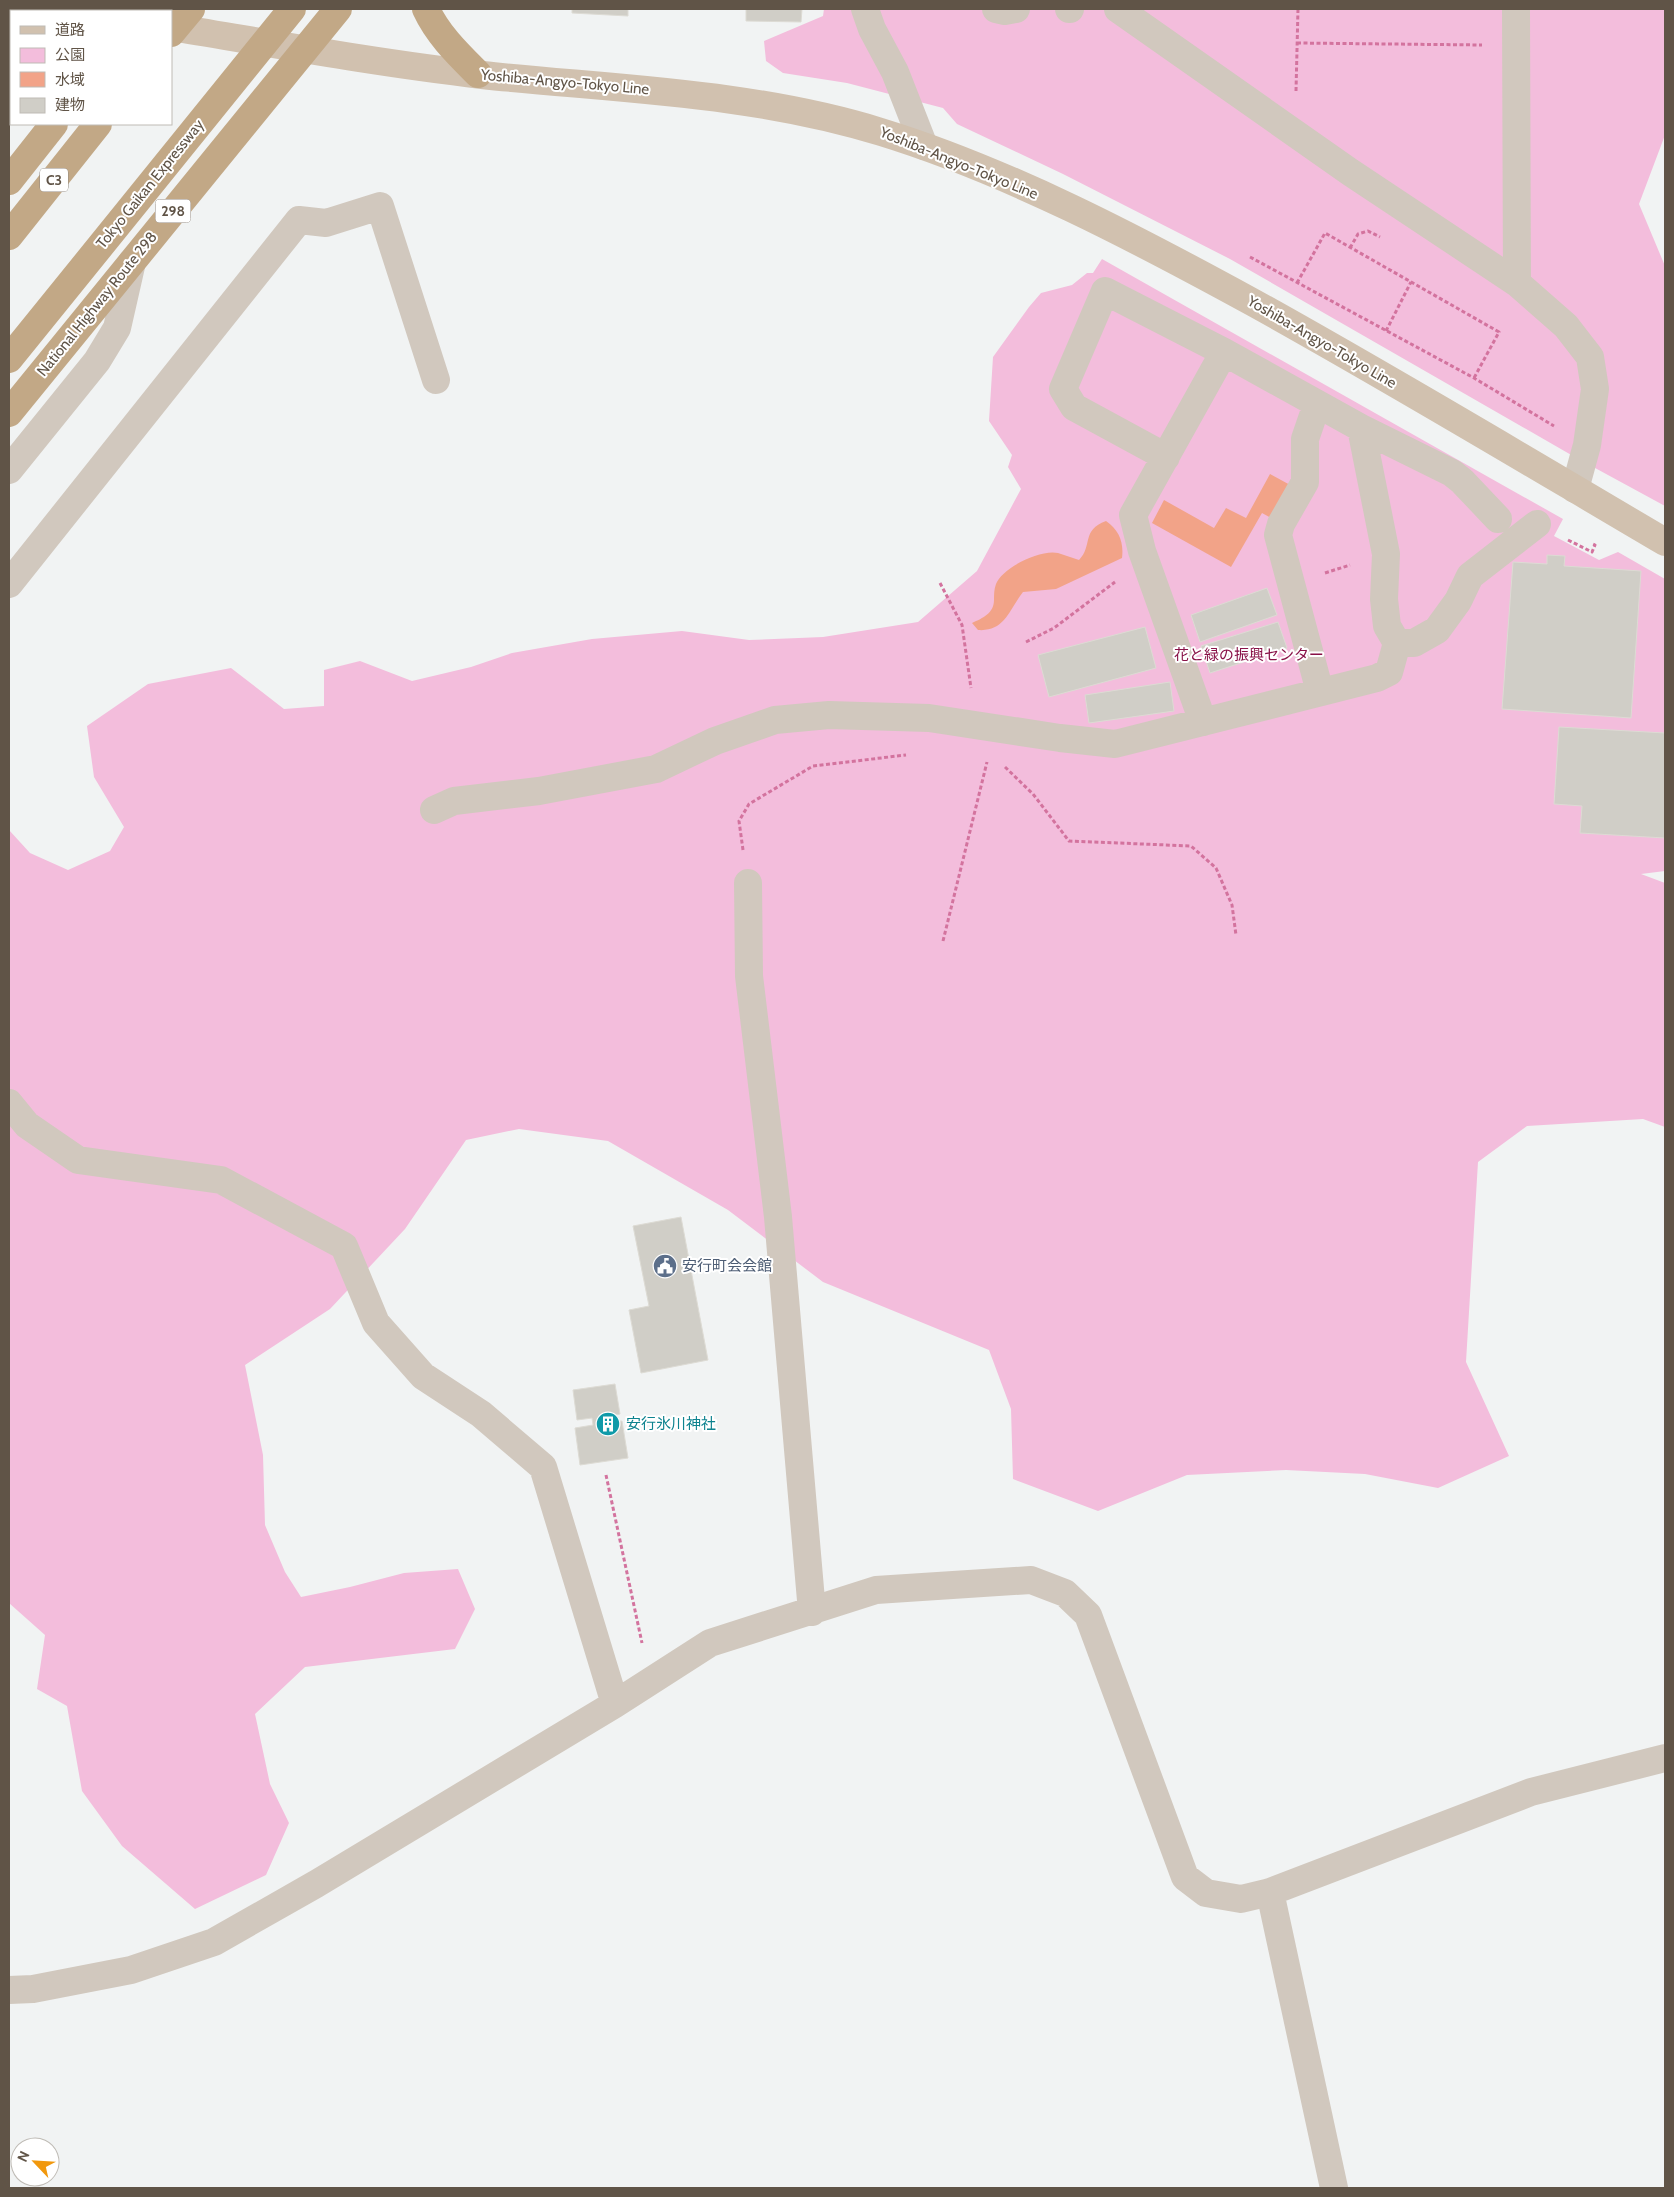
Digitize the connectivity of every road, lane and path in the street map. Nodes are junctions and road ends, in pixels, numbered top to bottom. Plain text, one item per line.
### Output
1 (191, 9) edge
2 (292, 9) edge
3 (338, 9) edge
4 (426, 9) edge
5 (865, 9) edge
6 (996, 9) edge
7 (1016, 9) edge
8 (1118, 9) edge
9 (1298, 9) edge
10 (1516, 9) edge
11 (172, 27) edge
12 (172, 33) edge
13 (1297, 43) junction
14 (1516, 44) junction
15 (306, 49) junction
16 (478, 74) junction
17 (53, 125) edge
18 (97, 125) edge
19 (1296, 134) junction
20 (924, 146) junction
21 (9, 181) edge
22 (9, 236) edge
23 (1250, 257) dead end
24 (132, 262) junction
25 (1412, 282) junction
26 (1297, 283) junction
27 (1517, 283) junction
28 (1386, 331) junction
29 (1224, 352) junction
30 (9, 359) edge
31 (1474, 378) junction
32 (436, 380) dead end
33 (1317, 404) junction
34 (9, 413) edge
35 (1362, 428) junction
36 (1587, 445) junction
37 (1166, 457) junction
38 (9, 470) edge
39 (1575, 489) junction
40 (1498, 519) dead end
41 (1549, 530) joint
42 (1588, 541) dead end
43 (1665, 542) edge
44 (1386, 554) junction
45 (1149, 569) junction
46 (940, 583) dead end
47 (1291, 583) junction
48 (9, 584) edge
49 (1026, 642) dead end
50 (1397, 643) junction
51 (1320, 692) junction
52 (1203, 722) junction
53 (984, 735) junction
54 (908, 755) dead end
55 (434, 810) dead end
56 (748, 882) joint
57 (1236, 935) dead end
58 (942, 941) dead end
59 (9, 1102) edge
60 (606, 1475) dead end
61 (812, 1612) junction
62 (650, 1681) junction
63 (615, 1704) junction
64 (1665, 1758) edge
65 (1270, 1892) junction
66 (9, 1990) edge
67 (1334, 2188) edge

1 - 12 highway
2 - 30 highway, Tokyo Gaikan Expressway
3 - 15 highway, National Highway Route 298 / 298
4 - 16 highway
5 - 20 street
6 - 7 street
8 - 19 street
9 - 13 path
10 - 14 street
11 - 15 main road, Yoshiba-Angyo-Tokyo Line
13 - 14 path
13 - 19 path
14 - 27 street
15 - 16 main road, Yoshiba-Angyo-Tokyo Line
15 - 24 highway, National Highway Route 298 / 298
16 - 20 main road, Yoshiba-Angyo-Tokyo Line
17 - 21 highway
18 - 22 highway, C3
19 - 27 street
20 - 39 main road, Yoshiba-Angyo-Tokyo Line
23 - 26 path
24 - 34 highway, National Highway Route 298 / 298
24 - 38 street
25 - 26 path
25 - 28 path
25 - 31 path
26 - 28 path
27 - 36 street
28 - 31 path
29 - 33 street
29 - 37 street
29 - 37 street
31 - 36 path
32 - 48 street
33 - 35 street
33 - 47 street
35 - 40 street
35 - 44 street
36 - 39 street
37 - 45 street
39 - 43 main road, Yoshiba-Angyo-Tokyo Line
41 - 42 path
41 - 50 street
44 - 47 path
44 - 50 street
45 - 49 path
45 - 52 street
46 - 53 path
47 - 51 street
50 - 51 street
51 - 52 street
52 - 53 street
53 - 55 street
53 - 57 path
53 - 58 path
54 - 56 path
56 - 61 street
59 - 63 street
60 - 62 path
61 - 62 street
61 - 65 street
62 - 63 street
63 - 66 street
64 - 65 street
65 - 67 street

